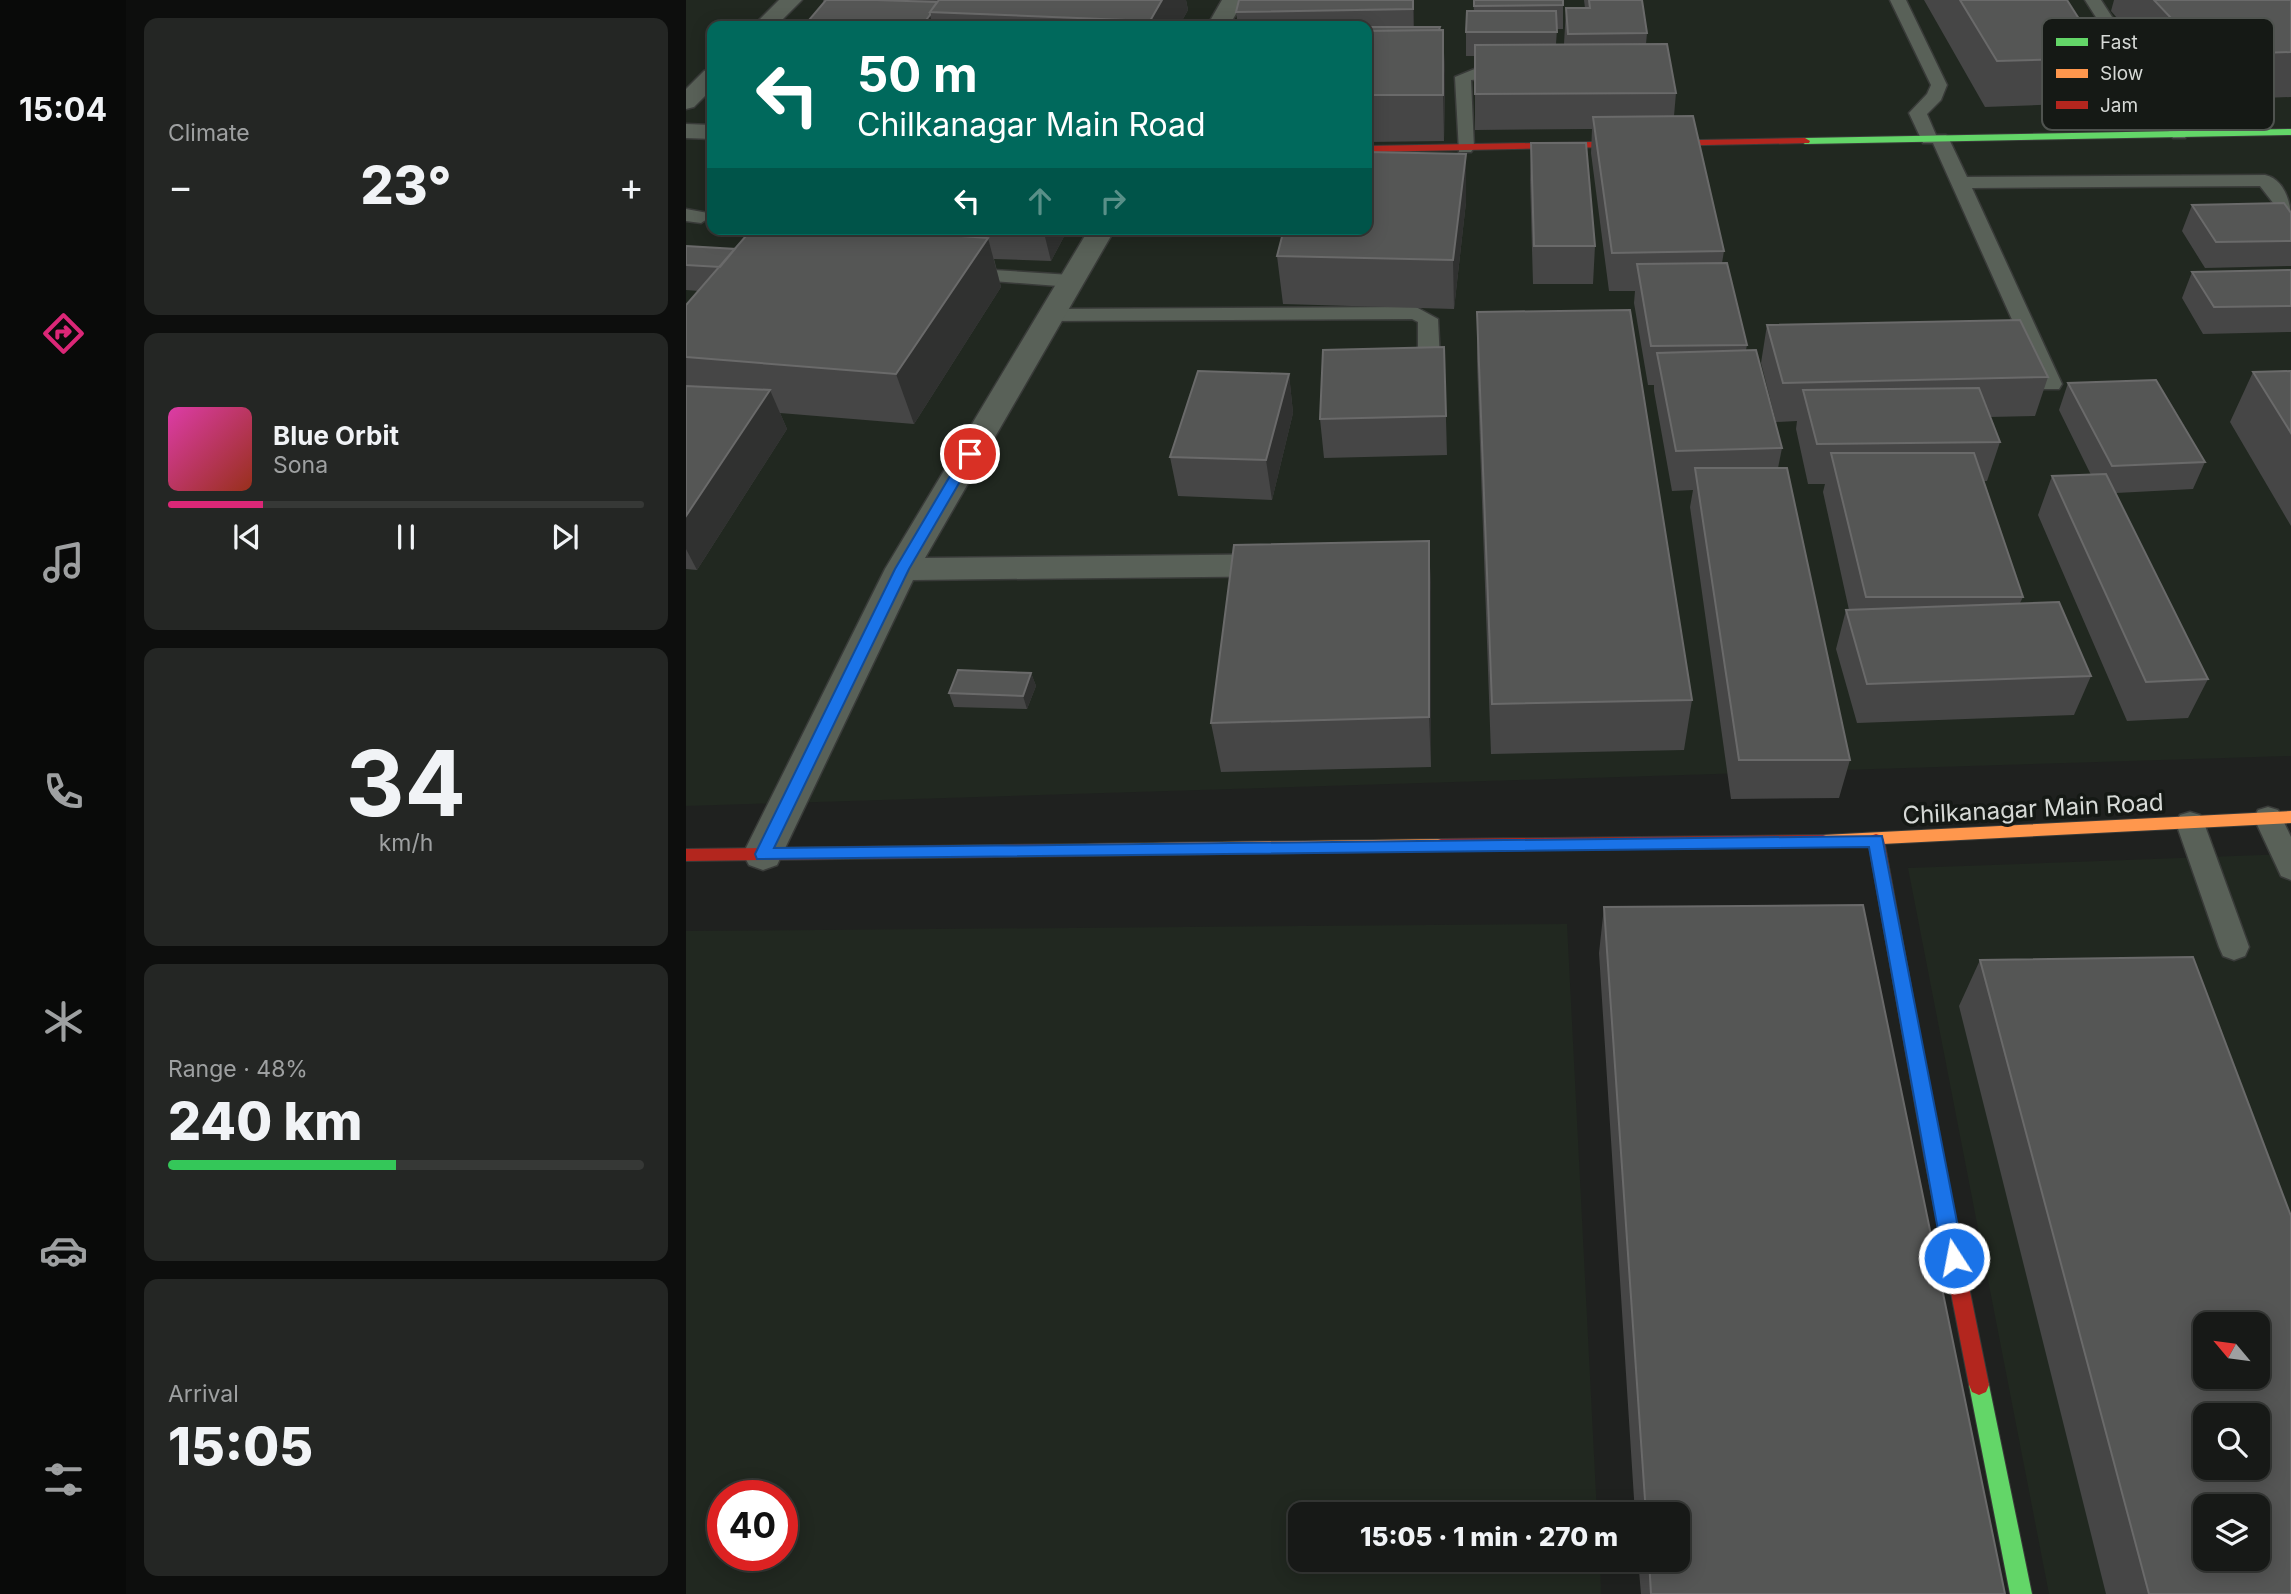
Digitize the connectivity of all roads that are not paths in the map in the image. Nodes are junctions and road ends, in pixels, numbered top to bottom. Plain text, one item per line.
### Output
1 (791, 0) edge
2 (1233, 0) edge
3 (1898, 0) edge
4 (2093, 0) edge
5 (2105, 18) edge
6 (769, 21) edge
7 (1221, 21) edge
8 (1532, 72) edge
9 (707, 81) edge
10 (686, 102) edge
11 (2176, 130) edge
12 (686, 131) edge
13 (707, 132) edge
14 (2291, 132) edge
15 (2179, 134) junction
16 (1934, 139) junction
17 (1465, 148) junction
18 (1372, 149) edge
19 (1960, 183) junction
20 (2291, 213) edge
21 (1098, 235) edge
22 (947, 272) edge
23 (1071, 281) junction
24 (1051, 316) junction
25 (1429, 361) edge
26 (2051, 384) dead end
27 (1296, 565) edge
28 (902, 569) junction
29 (2280, 818) edge
30 (2190, 823) junction
31 (1876, 840) junction
32 (763, 854) junction
33 (686, 855) edge
34 (2291, 868) edge
35 (2234, 947) dead end
36 (2021, 1594) edge

1 - 6 street
2 - 7 street
3 - 16 lane
4 - 5 lane
8 - 17 lane
9 - 10 street
11 - 15 lane
12 - 13 street
14 - 15 street
15 - 16 street
16 - 17 street
16 - 19 lane
17 - 18 street
19 - 20 lane
19 - 26 lane
21 - 23 street
22 - 23 lane
23 - 24 street
24 - 25 lane
24 - 28 street
27 - 28 street
28 - 32 street
29 - 30 street, Chilkanagar Main Road
29 - 34 lane
30 - 31 street, Chilkanagar Main Road
30 - 35 lane
31 - 32 street, Chilkanagar Main Road
31 - 36 street
32 - 33 street, Chilkanagar Main Road

